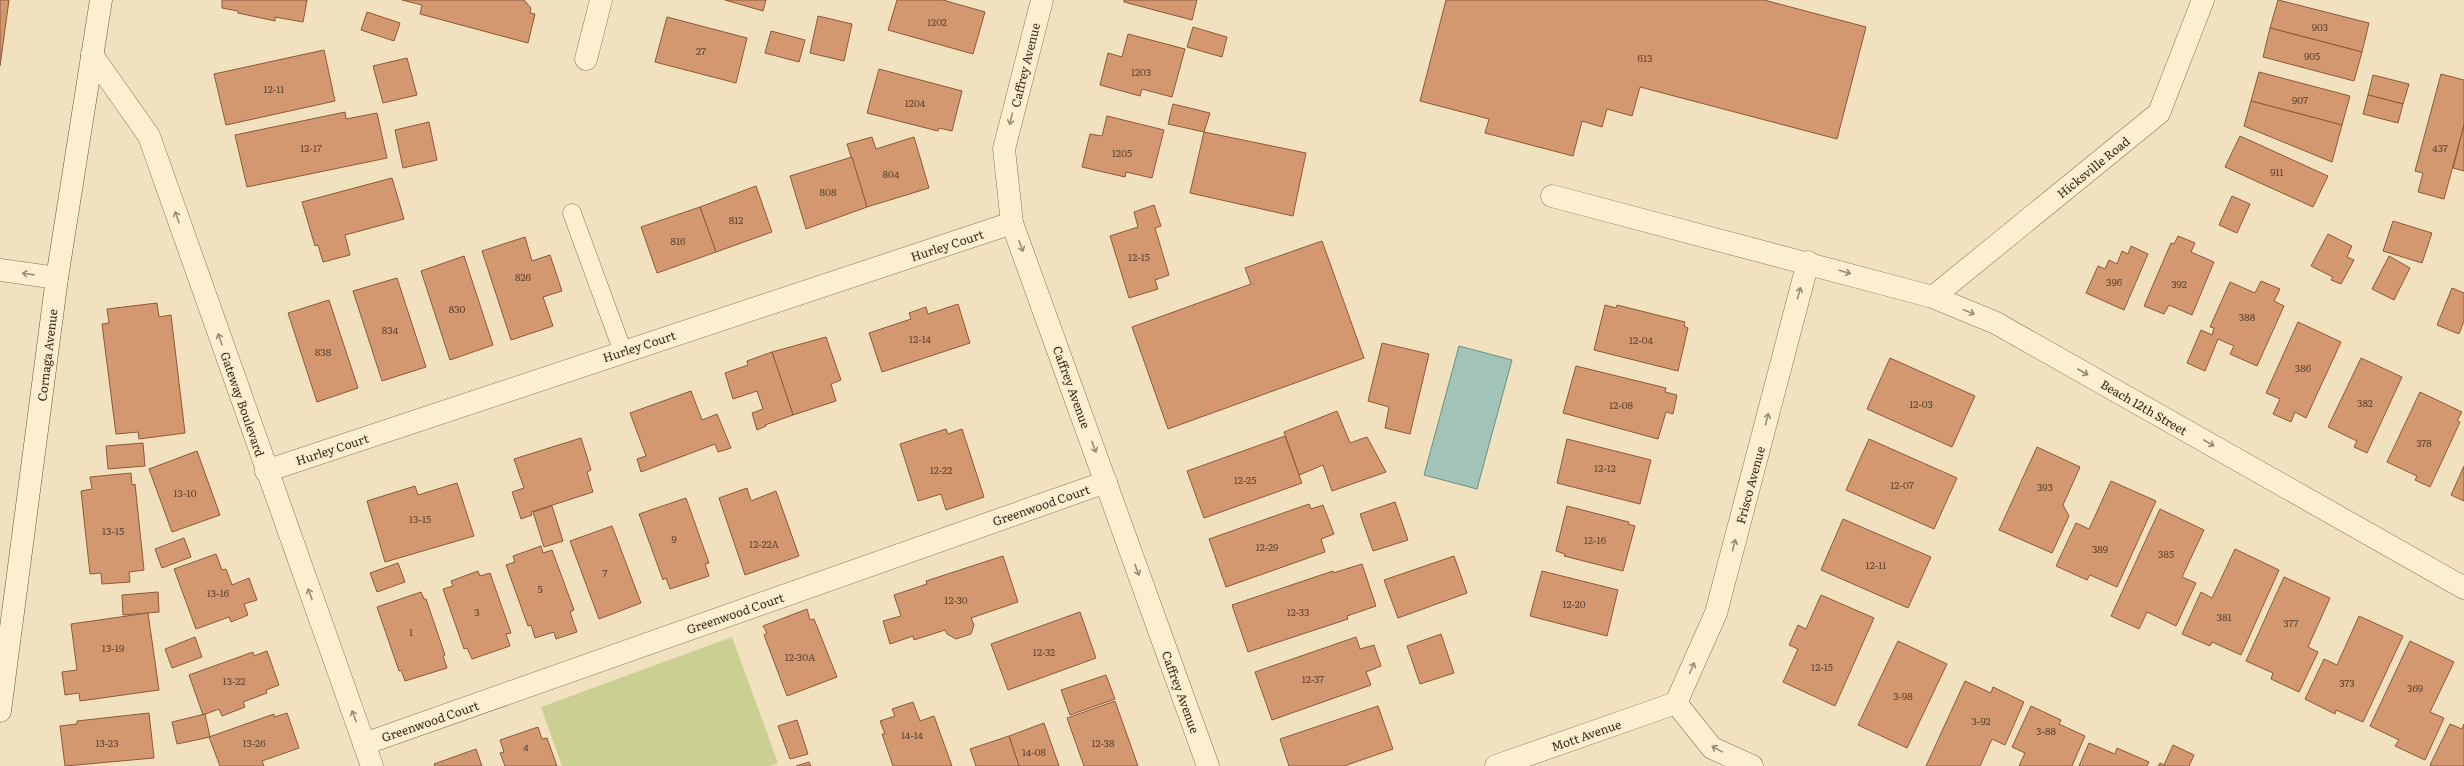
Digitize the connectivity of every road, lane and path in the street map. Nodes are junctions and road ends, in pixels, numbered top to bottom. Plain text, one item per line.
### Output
1 (101, 0) edge
2 (601, 0) edge
3 (1042, 0) edge
4 (2203, 0) edge
5 (92, 55) junction
6 (586, 59) dead end
7 (1552, 196) dead end
8 (572, 213) dead end
9 (1012, 223) junction
10 (1808, 262) junction
11 (0, 270) edge
12 (57, 278) junction
13 (1933, 297) junction
14 (623, 352) junction
15 (266, 471) junction
16 (1106, 482) junction
17 (2464, 588) edge
18 (1676, 703) junction
19 (0, 711) edge
20 (364, 744) junction
21 (372, 766) edge
22 (1208, 766) edge
23 (1496, 766) edge
24 (1752, 766) edge

1 - 5 street, Cornaga Avenue
2 - 6 street
3 -> 9 street, Caffrey Avenue
4 - 13 street, Hicksville Road
5 - 12 street, Cornaga Avenue
15 -> 5 street, Gateway Boulevard
7 - 10 street, Beach 12th Street
8 - 14 lane
9 - 14 street, Hurley Court
9 -> 16 street, Caffrey Avenue
10 -> 13 street, Beach 12th Street
18 -> 10 street, Frisco Avenue
12 -> 11 street
12 - 19 street, Cornaga Avenue
13 -> 17 street, Beach 12th Street
14 - 15 street, Hurley Court
20 -> 15 street, Gateway Boulevard
16 - 20 street, Greenwood Court
16 -> 22 street, Caffrey Avenue
18 - 23 street, Mott Avenue
24 -> 18 street
20 - 21 street, Gateway Boulevard

